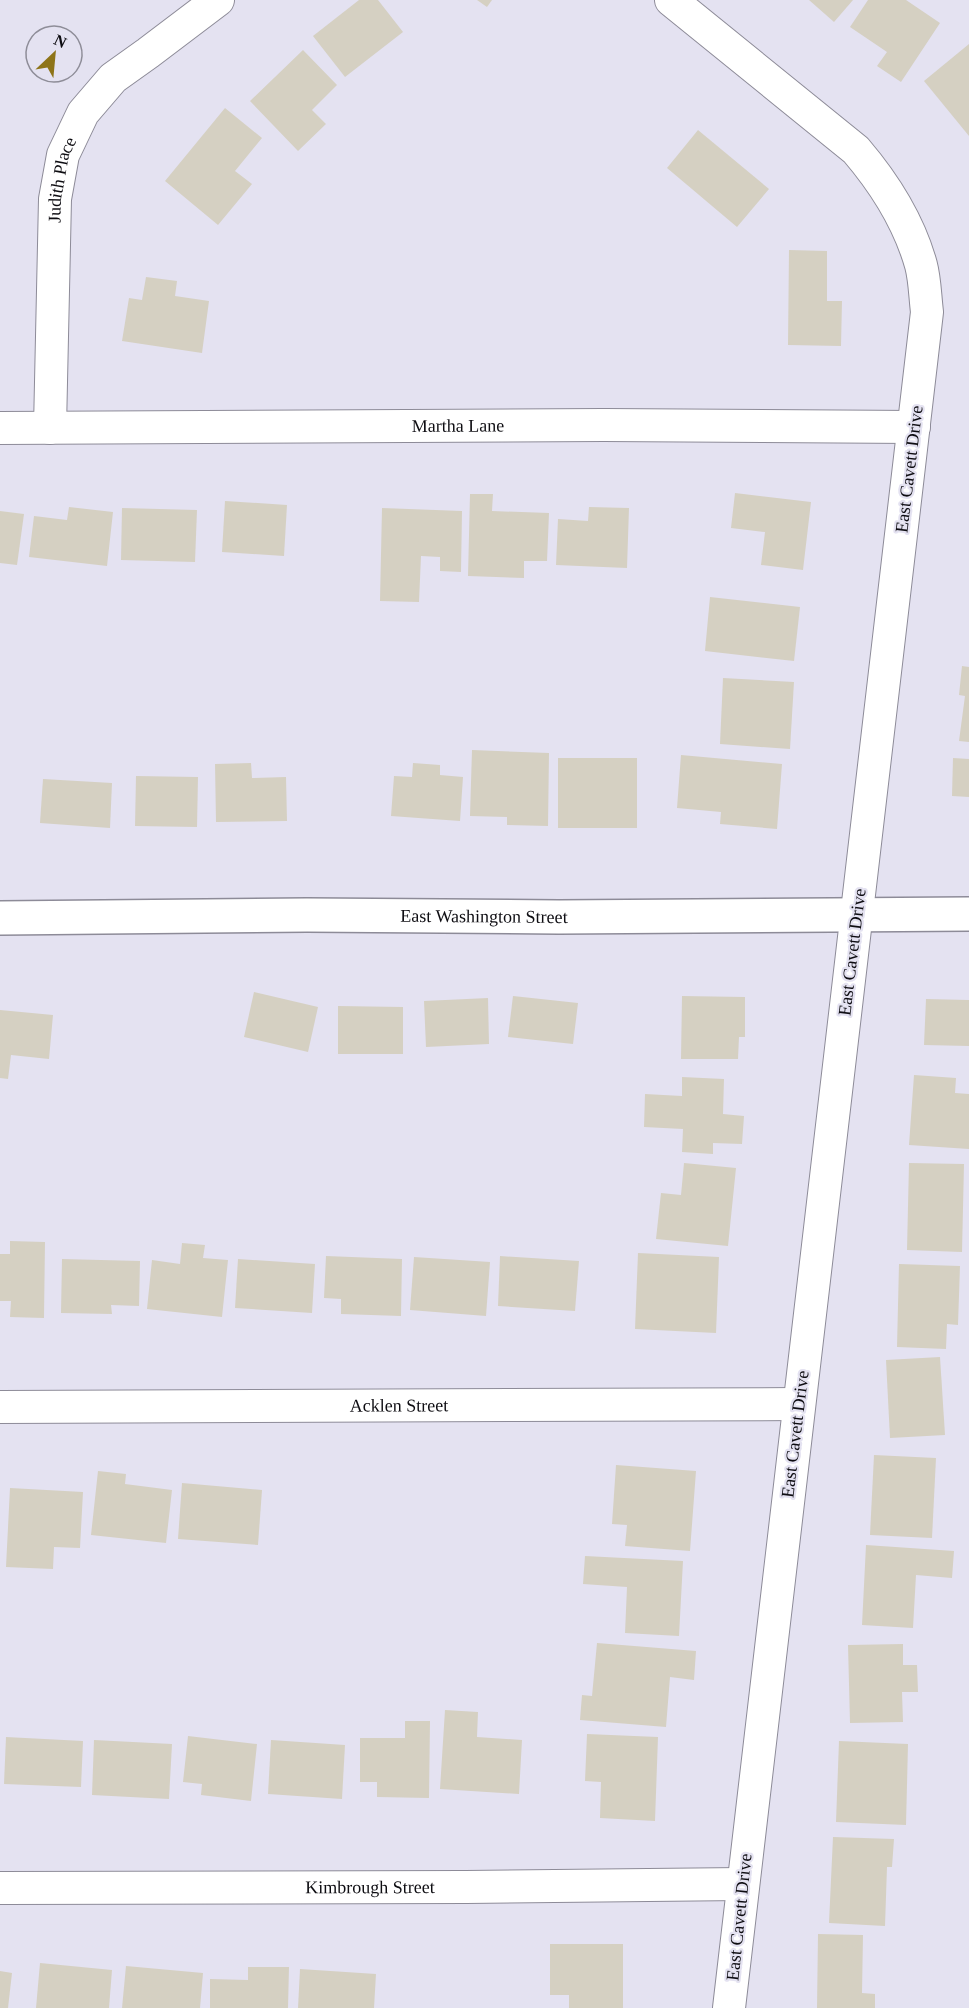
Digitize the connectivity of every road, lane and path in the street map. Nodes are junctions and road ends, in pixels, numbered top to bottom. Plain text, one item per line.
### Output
1 (218, 0) edge
2 (671, 0) edge
3 (914, 427) junction
4 (0, 428) edge
5 (50, 428) junction
6 (857, 914) junction
7 (969, 914) edge
8 (0, 918) edge
9 (798, 1404) junction
10 (0, 1407) edge
11 (742, 1884) junction
12 (0, 1888) edge
13 (729, 2008) edge

1 - 5 street, Judith Place
2 - 3 street, East Cavett Drive
3 - 5 street, Martha Lane
3 - 6 street, East Cavett Drive
4 - 5 street, Martha Lane
6 - 7 street, East Washington Street
6 - 8 street, East Washington Street
6 - 9 street, East Cavett Drive
9 - 10 street, Acklen Street
9 - 11 street, East Cavett Drive
11 - 12 street, Kimbrough Street
11 - 13 street, East Cavett Drive

